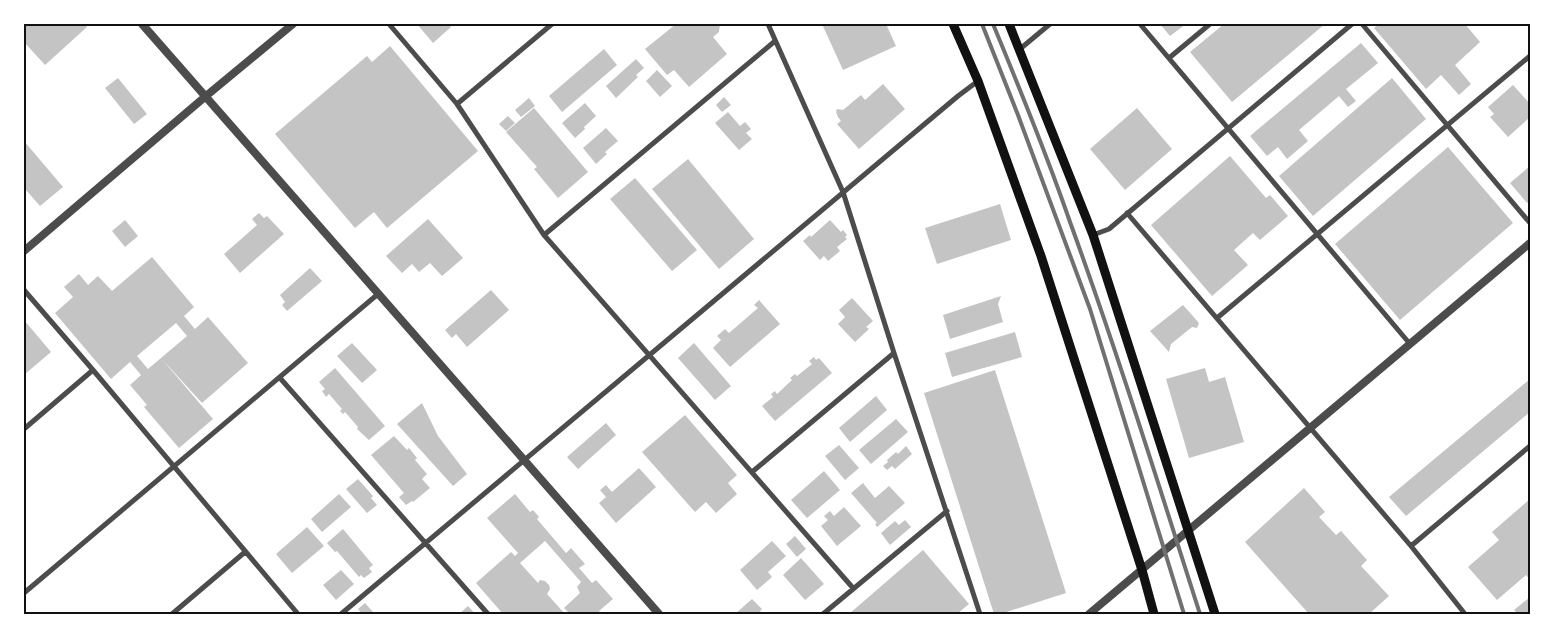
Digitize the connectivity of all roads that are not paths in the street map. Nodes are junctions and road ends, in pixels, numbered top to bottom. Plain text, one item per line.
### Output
1 (142, 24) edge
2 (293, 24) edge
3 (389, 24) edge
4 (552, 24) edge
5 (768, 24) edge
6 (952, 24) edge
7 (1009, 24) edge
8 (1050, 24) edge
9 (1140, 24) edge
10 (1210, 24) edge
11 (1352, 24) edge
12 (1362, 24) edge
13 (775, 41) junction
14 (1020, 49) junction
15 (1530, 56) edge
16 (1169, 58) junction
17 (978, 81) junction
18 (206, 96) junction
19 (457, 104) junction
20 (1447, 125) junction
21 (1228, 128) junction
22 (843, 192) junction
23 (1127, 214) junction
24 (1530, 223) edge
25 (1317, 234) junction
26 (544, 235) junction
27 (1093, 235) junction
28 (1530, 243) edge
29 (24, 251) edge
30 (24, 290) edge
31 (378, 294) junction
32 (1217, 318) junction
33 (1410, 344) junction
34 (894, 353) junction
35 (649, 355) junction
36 (93, 370) junction
37 (280, 378) junction
38 (1310, 428) junction
39 (24, 429) edge
40 (1530, 446) edge
41 (524, 460) junction
42 (174, 467) junction
43 (752, 472) junction
44 (947, 511) junction
45 (1188, 533) junction
46 (426, 543) junction
47 (1411, 546) junction
48 (245, 552) junction
49 (1142, 570) junction
50 (853, 588) junction
51 (24, 593) edge
52 (1463, 613) edge
53 (172, 614) edge
54 (298, 614) edge
55 (340, 614) edge
56 (488, 614) edge
57 (659, 614) edge
58 (823, 614) edge
59 (980, 614) edge
60 (1090, 614) edge
61 (1154, 614) edge
62 (1215, 614) edge

1 - 18 street
2 - 18 street
3 - 19 street
4 - 19 street
5 - 13 street
6 - 17 main road
7 - 14 main road
8 - 14 street
9 - 16 street
10 - 16 street
11 - 21 street
12 - 20 street
13 - 22 street
13 - 26 street
14 - 27 main road
15 - 20 street
16 - 21 street
17 - 22 street
17 - 49 main road
18 - 29 street
18 - 31 street
19 - 26 street
20 - 24 street
20 - 25 street
21 - 23 street
21 - 25 street
22 - 34 street
22 - 35 street
23 - 27 street
23 - 32 street
25 - 32 street
25 - 33 street
26 - 35 street
27 - 45 main road
28 - 33 street
30 - 36 street
31 - 37 street
31 - 41 street
32 - 38 street
33 - 38 street
34 - 43 street
34 - 44 street
35 - 41 street
35 - 43 street
36 - 39 street
36 - 42 street
37 - 42 street
37 - 46 street
38 - 45 street
38 - 47 street
40 - 47 street
41 - 46 street
41 - 57 street
42 - 48 street
42 - 51 street
43 - 50 street
44 - 50 street
44 - 59 street
45 - 49 street
45 - 62 main road
46 - 55 street
46 - 56 street
47 - 52 street
48 - 53 street
48 - 54 street
49 - 60 street
49 - 61 main road
50 - 58 street

